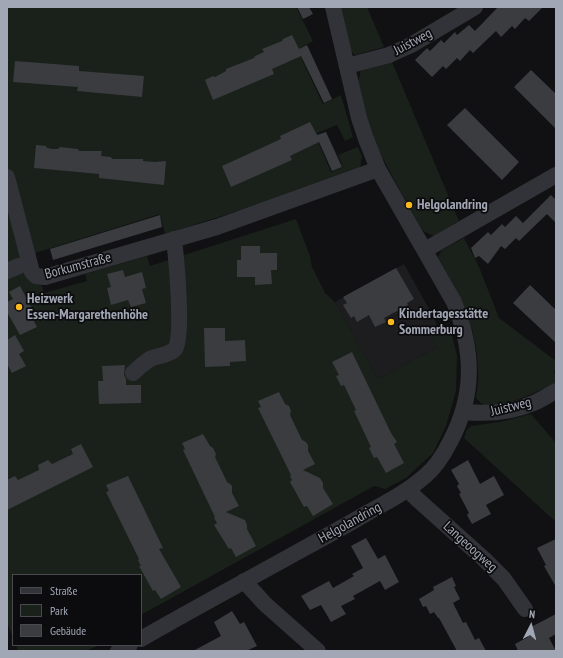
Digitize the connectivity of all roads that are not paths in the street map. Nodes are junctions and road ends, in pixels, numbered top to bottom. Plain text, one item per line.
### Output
1 (333, 7) edge
2 (475, 7) edge
3 (347, 66) junction
4 (378, 169) junction
5 (556, 175) edge
6 (7, 177) edge
7 (174, 239) junction
8 (425, 250) junction
9 (133, 373) dead end
10 (556, 391) edge
11 (464, 412) junction
12 (408, 490) junction
13 (244, 582) junction
14 (525, 609) dead end
15 (142, 638) edge
16 (128, 646) edge
17 (118, 651) edge
18 (318, 651) edge

1 - 3 street, Helgolandring
2 - 3 street, Juistweg
3 - 4 street, Helgolandring
4 - 7 street, Borkumstraße
4 - 8 street, Helgolandring
5 - 8 street
6 - 7 street, Borkumstraße
7 - 9 street
8 - 11 street, Helgolandring
10 - 11 street, Juistweg
11 - 12 street, Helgolandring
12 - 13 street, Helgolandring
12 - 14 street, Langeoogweg
13 - 15 street, Helgolandring
13 - 18 street
16 - 17 street

